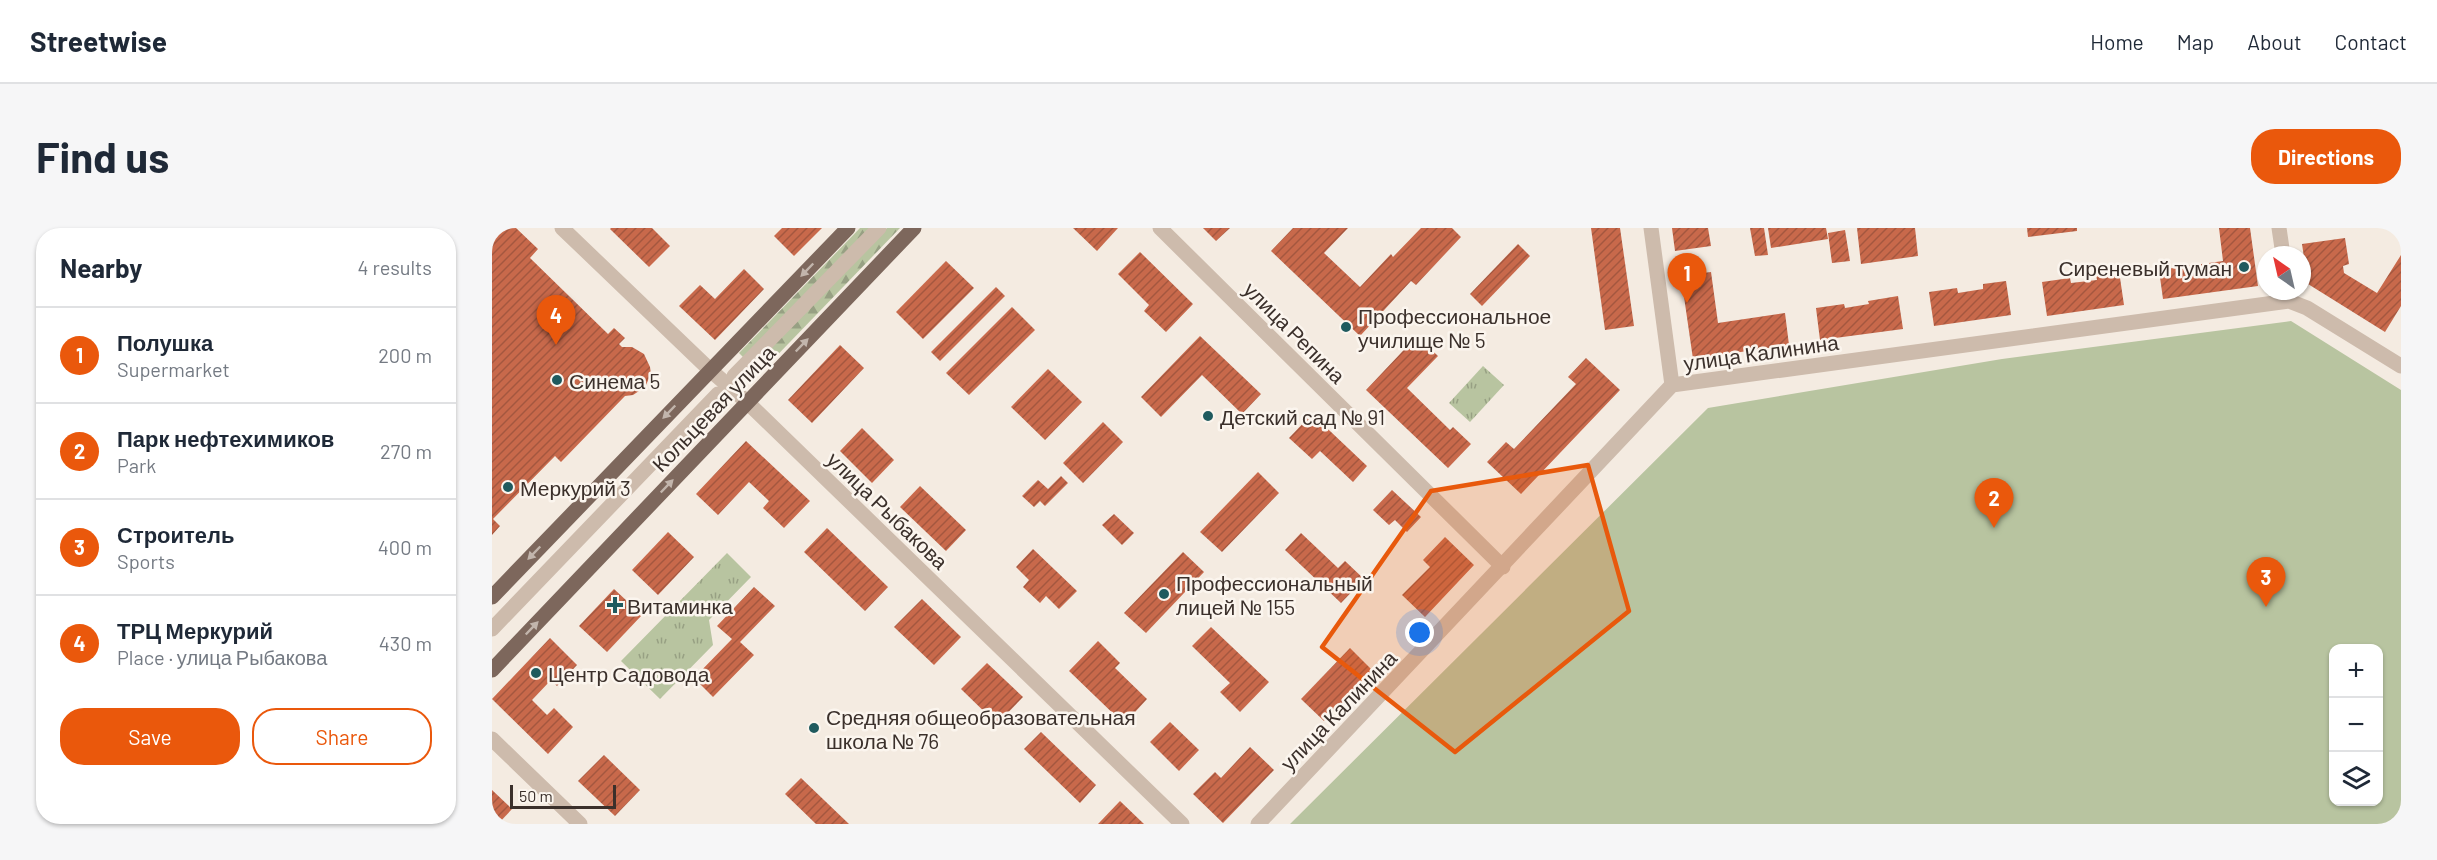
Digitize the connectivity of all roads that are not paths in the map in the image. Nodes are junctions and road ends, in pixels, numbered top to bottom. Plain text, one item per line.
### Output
1 (562, 228) edge
2 (848, 228) edge
3 (879, 228) edge
4 (914, 228) edge
5 (1160, 228) edge
6 (1651, 228) edge
7 (2279, 228) edge
8 (2282, 246) edge
9 (2260, 300) edge
10 (2294, 300) edge
11 (2401, 366) edge
12 (709, 369) junction
13 (734, 376) dead end
14 (1672, 385) junction
15 (718, 394) dead end
16 (747, 402) junction
17 (1503, 567) junction
18 (492, 597) edge
19 (492, 629) edge
20 (492, 670) edge
21 (492, 739) edge
22 (580, 824) edge
23 (1182, 824) edge
24 (1258, 824) edge

1 - 12 street, улица Рыбакова
2 -> 12 main road, Кольцевая улица
3 - 13 street
16 -> 4 main road, Кольцевая улица
5 - 17 street, улица Репина
6 - 14 street
7 - 8 street
9 - 14 street, улица Калинина
10 - 11 street, улица Калинина
12 - 16 street, улица Рыбакова
12 -> 18 main road, Кольцевая улица
14 - 17 street, улица Калинина
15 - 19 street
20 -> 16 main road, Кольцевая улица
16 - 23 street, улица Рыбакова
17 - 24 street, улица Калинина
21 - 22 street

